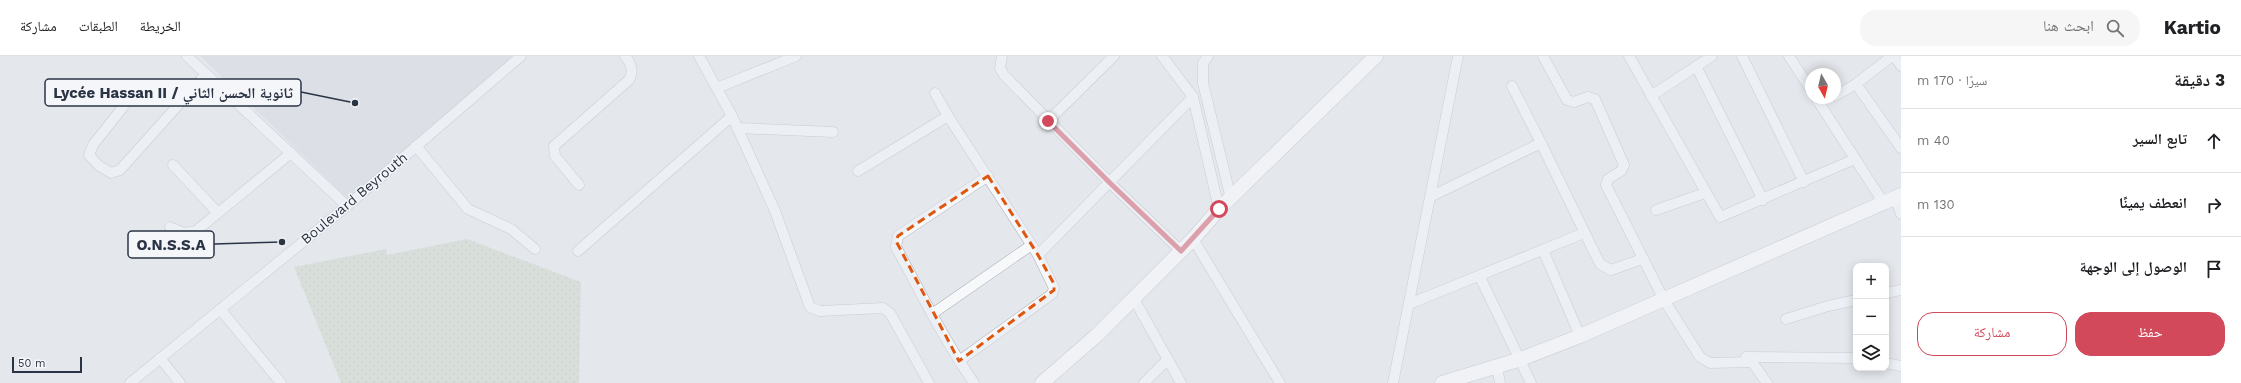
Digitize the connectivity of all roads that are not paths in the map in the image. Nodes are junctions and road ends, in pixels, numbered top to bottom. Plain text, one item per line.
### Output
1 (187, 56) edge
2 (521, 56) edge
3 (625, 56) edge
4 (699, 56) edge
5 (796, 56) edge
6 (1002, 56) edge
7 (1114, 56) edge
8 (1162, 56) edge
9 (1208, 56) edge
10 (1376, 56) edge
11 (1458, 56) edge
12 (1543, 56) edge
13 (1629, 56) edge
14 (1712, 56) edge
15 (1742, 56) edge
16 (1789, 56) edge
17 (1893, 56) edge
18 (1696, 66) junction
19 (1901, 66) edge
20 (206, 74) junction
21 (1805, 81) edge
22 (1856, 84) junction
23 (1512, 86) dead end
24 (717, 88) junction
25 (935, 93) dead end
26 (1841, 93) edge
27 (1651, 96) junction
28 (1193, 97) junction
29 (1821, 104) edge
30 (124, 107) dead end
31 (732, 116) junction
32 (948, 116) junction
33 (1048, 121) junction
34 (737, 128) junction
35 (833, 132) dead end
36 (1540, 144) junction
37 (416, 146) junction
38 (1901, 148) edge
39 (290, 153) junction
40 (1855, 159) junction
41 (173, 165) dead end
42 (858, 171) dead end
43 (988, 176) junction
44 (1804, 182) junction
45 (1110, 183) junction
46 (578, 185) dead end
47 (1705, 193) junction
48 (1432, 196) junction
49 (1231, 198) junction
50 (1893, 198) edge
51 (1763, 200) junction
52 (347, 206) junction
53 (1219, 209) junction
54 (1656, 210) dead end
55 (218, 213) junction
56 (1901, 214) edge
57 (170, 227) dead end
58 (1584, 233) junction
59 (1194, 239) junction
60 (1030, 246) junction
61 (535, 250) dead end
62 (1543, 250) junction
63 (578, 251) dead end
64 (1181, 251) junction
65 (1038, 255) junction
66 (1642, 259) junction
67 (1480, 277) junction
68 (1901, 290) edge
69 (1889, 292) edge
70 (1134, 299) junction
71 (1664, 300) junction
72 (1853, 301) edge
73 (1409, 304) junction
74 (220, 309) junction
75 (932, 314) junction
76 (1786, 319) dead end
77 (1580, 336) junction
78 (1700, 357) junction
79 (160, 358) junction
80 (1853, 358) edge
81 (1168, 359) junction
82 (1521, 359) junction
83 (958, 361) junction
84 (1889, 364) edge
85 (1901, 366) edge
86 (1497, 368) junction
87 (1464, 380) edge
88 (130, 383) edge
89 (180, 383) edge
90 (281, 383) edge
91 (929, 383) edge
92 (974, 383) edge
93 (1042, 383) edge
94 (1144, 383) edge
95 (1181, 383) edge
96 (1280, 383) edge
97 (1393, 383) edge
98 (1442, 383) edge
99 (1500, 383) edge
100 (1531, 383) edge
101 (1766, 383) edge

1 - 20 street
2 - 37 street, Boulevard Beyrouth
3 - 46 street
4 - 24 street
5 - 24 street
6 - 33 street
7 - 33 street
8 - 28 street
9 - 49 street
10 - 49 street
11 - 48 street
12 - 66 street
13 - 27 street
14 - 18 street
15 - 44 street
16 - 21 street
17 - 19 street
17 - 22 street
18 - 27 street
18 - 51 street
20 - 30 street
20 - 39 street
22 - 26 street
22 - 38 street
23 - 36 street
24 - 31 street
25 - 32 street
27 - 47 street
28 - 45 street
28 - 53 street
29 - 40 street
31 - 34 street
31 - 63 street
32 - 42 street
32 - 43 street
33 - 45 street
34 - 35 street
34 - 91 street
36 - 48 street
36 - 58 street
37 - 52 street, Boulevard Beyrouth
37 - 61 street
39 - 52 street
39 - 55 street
40 - 44 street
40 - 50 street
41 - 55 street
43 - 60 street
43 - 75 street
44 - 51 street
45 - 64 street
45 - 65 street
47 - 51 street
47 - 54 street
48 - 73 street
49 - 53 street
50 - 56 street
50 - 71 street
52 - 74 street, Boulevard Beyrouth
53 - 59 street
55 - 57 street
58 - 62 street
58 - 66 street
59 - 64 street
59 - 96 street
60 - 65 street
60 - 75 street
62 - 67 street
62 - 77 street
64 - 70 street
65 - 83 street
66 - 71 street
67 - 73 street
67 - 82 street
68 - 69 street
70 - 81 street
70 - 93 street
71 - 77 street
71 - 78 street
72 - 76 street
73 - 97 street
74 - 79 street, Boulevard Beyrouth
74 - 90 street
75 - 83 street
77 - 82 street
78 - 80 street
78 - 101 street
79 - 88 street, Boulevard Beyrouth
79 - 89 street
81 - 94 street
81 - 95 street
82 - 86 street
82 - 100 street
83 - 92 street
84 - 85 street
86 - 87 street
86 - 99 street
87 - 98 street

